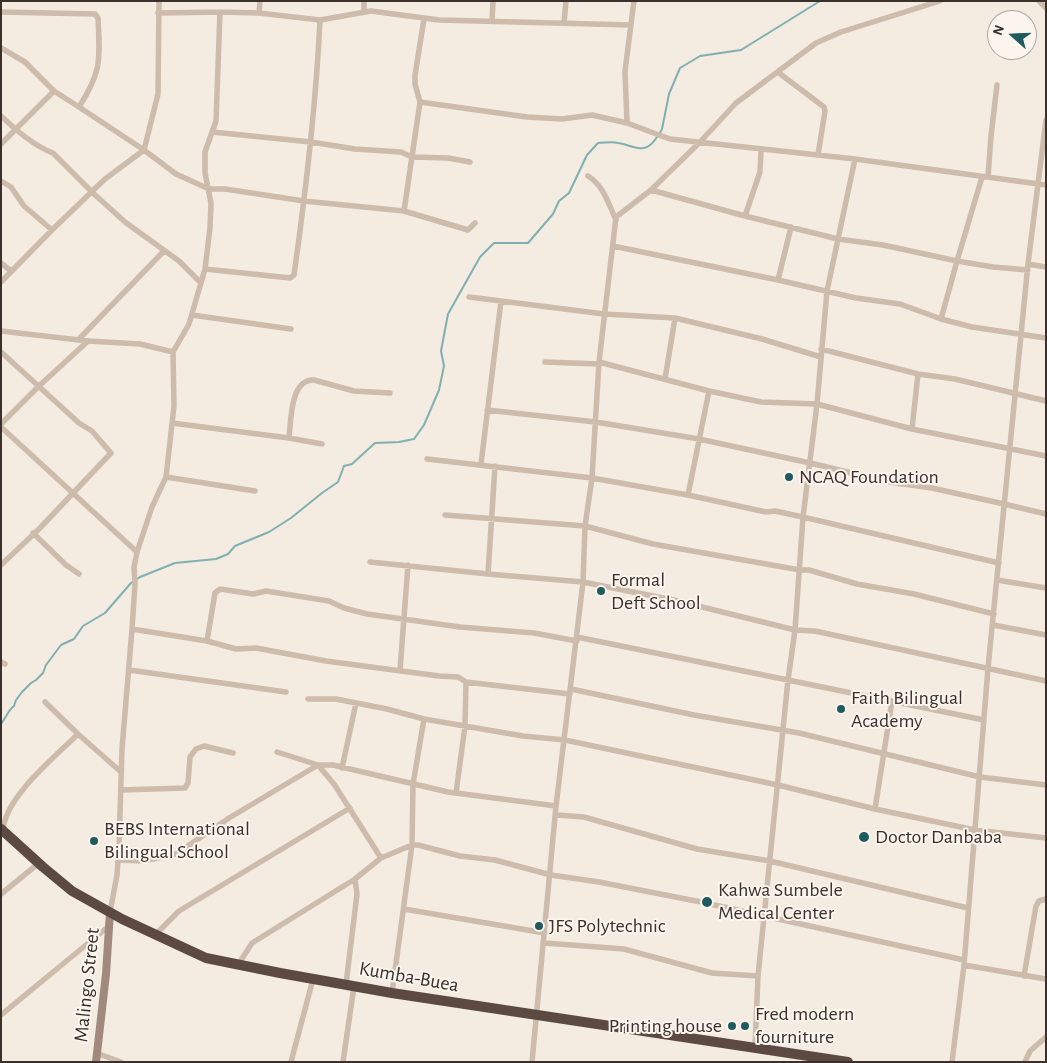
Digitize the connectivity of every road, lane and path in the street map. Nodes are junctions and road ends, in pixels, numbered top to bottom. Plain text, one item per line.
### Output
1 (159, 1) edge
2 (260, 1) edge
3 (364, 1) edge
4 (493, 1) edge
5 (566, 1) edge
6 (634, 1) edge
7 (940, 1) edge
8 (1039, 1) edge
9 (1046, 8) edge
10 (1, 12) edge
11 (220, 12) junction
12 (364, 12) junction
13 (158, 13) junction
14 (259, 13) junction
15 (424, 19) junction
16 (320, 20) junction
17 (492, 21) junction
18 (564, 23) junction
19 (631, 25) junction
20 (1, 48) edge
21 (779, 73) junction
22 (997, 85) dead end
23 (54, 91) junction
24 (420, 102) junction
25 (79, 107) junction
26 (1, 116) edge
27 (1046, 120) edge
28 (627, 123) junction
29 (15, 129) junction
30 (212, 132) junction
31 (311, 142) junction
32 (700, 142) junction
33 (1, 144) edge
34 (144, 150) junction
35 (760, 150) junction
36 (818, 155) junction
37 (412, 157) junction
38 (855, 159) junction
39 (470, 162) dead end
40 (588, 176) dead end
41 (985, 177) junction
42 (1, 182) edge
43 (1037, 183) junction
44 (1046, 185) edge
45 (209, 189) junction
46 (651, 190) junction
47 (92, 193) junction
48 (304, 201) junction
49 (404, 212) junction
50 (745, 216) junction
51 (616, 220) junction
52 (475, 223) dead end
53 (791, 227) junction
54 (52, 230) junction
55 (838, 239) junction
56 (613, 246) junction
57 (164, 251) junction
58 (957, 261) junction
59 (1, 263) edge
60 (1028, 267) junction
61 (1046, 267) edge
62 (205, 269) junction
63 (11, 271) junction
64 (778, 280) junction
65 (1, 282) edge
66 (201, 283) junction
67 (827, 291) junction
68 (469, 297) dead end
69 (501, 301) junction
70 (604, 314) junction
71 (192, 315) junction
72 (675, 318) junction
73 (940, 320) junction
74 (291, 329) dead end
75 (1, 331) edge
76 (1021, 334) junction
77 (1046, 338) edge
78 (79, 339) junction
79 (88, 341) junction
80 (821, 349) junction
81 (1, 352) edge
82 (173, 352) junction
83 (820, 357) junction
84 (545, 362) dead end
85 (599, 363) junction
86 (918, 374) junction
87 (665, 379) junction
88 (39, 386) junction
89 (709, 391) junction
90 (390, 393) dead end
91 (1016, 395) junction
92 (1046, 401) edge
93 (817, 404) junction
94 (487, 410) junction
95 (596, 422) junction
96 (172, 423) junction
97 (1, 426) edge
98 (912, 429) junction
99 (289, 438) junction
100 (699, 440) junction
101 (322, 444) dead end
102 (1010, 449) junction
103 (1046, 456) edge
104 (427, 459) dead end
105 (810, 463) junction
106 (481, 464) junction
107 (495, 466) junction
108 (166, 476) junction
109 (592, 478) junction
110 (255, 491) dead end
111 (72, 494) junction
112 (688, 495) junction
113 (1004, 504) junction
114 (1046, 514) edge
115 (445, 515) dead end
116 (803, 517) junction
117 (491, 518) junction
118 (585, 526) junction
119 (33, 533) junction
120 (137, 552) junction
121 (370, 562) dead end
122 (999, 562) junction
123 (1, 565) edge
124 (408, 565) junction
125 (800, 570) junction
126 (79, 574) dead end
127 (488, 574) junction
128 (997, 580) junction
129 (583, 582) junction
130 (1046, 588) edge
131 (994, 614) junction
132 (404, 618) junction
133 (993, 625) junction
134 (132, 629) junction
135 (795, 630) junction
136 (1046, 635) edge
137 (577, 639) junction
138 (207, 641) junction
139 (988, 668) junction
140 (129, 670) junction
141 (400, 670) junction
142 (788, 680) junction
143 (1046, 680) edge
144 (466, 682) junction
145 (286, 692) dead end
146 (571, 692) junction
147 (308, 699) dead end
148 (892, 701) junction
149 (45, 702) dead end
150 (356, 704) junction
151 (424, 719) junction
152 (984, 720) junction
153 (465, 726) junction
154 (783, 731) junction
155 (78, 734) junction
156 (565, 740) junction
157 (277, 752) dead end
158 (232, 753) dead end
159 (884, 753) junction
160 (318, 765) junction
161 (342, 768) junction
162 (121, 772) junction
163 (980, 777) junction
164 (413, 784) junction
165 (778, 785) junction
166 (1046, 785) edge
167 (121, 790) junction
168 (456, 793) junction
169 (556, 806) junction
170 (350, 808) junction
171 (875, 809) junction
172 (557, 815) junction
173 (2, 830) edge
174 (975, 830) junction
175 (1046, 838) edge
176 (412, 845) junction
177 (381, 858) junction
178 (118, 860) junction
179 (770, 861) junction
180 (39, 863) junction
181 (551, 875) junction
182 (355, 879) junction
183 (1, 894) edge
184 (1046, 899) edge
185 (968, 908) junction
186 (404, 909) junction
187 (110, 912) junction
188 (764, 917) junction
189 (109, 926) junction
190 (545, 932) junction
191 (155, 935) junction
192 (544, 943) junction
193 (964, 962) junction
194 (238, 965) junction
195 (758, 976) junction
196 (1024, 976) junction
197 (313, 979) junction
198 (1046, 979) edge
199 (350, 985) junction
200 (392, 993) junction
201 (537, 1014) junction
202 (1, 1015) edge
203 (1046, 1037) edge
204 (755, 1048) junction
205 (96, 1058) edge
206 (121, 1062) edge
207 (291, 1062) edge
208 (343, 1062) edge
209 (532, 1062) edge
210 (848, 1062) edge
211 (952, 1062) edge
212 (1025, 1062) edge

1 - 13 street
2 - 14 street
3 - 12 street
4 - 17 street
5 - 18 street
6 - 19 street
7 - 21 street
8 - 9 street
10 - 25 street
11 - 13 street
11 - 14 street
11 - 30 street
12 - 15 street
12 - 16 street
13 - 34 street
14 - 16 street
15 - 17 street
15 - 24 street
16 - 31 street
17 - 18 street
18 - 19 street
19 - 28 street
20 - 23 street
21 - 32 street
21 - 36 street
22 - 41 street
23 - 25 street
23 - 29 street
24 - 28 street
24 - 37 street
25 - 34 street
26 - 29 street
27 - 43 street
28 - 32 street
29 - 33 street
29 - 47 street
30 - 31 street
30 - 45 street
31 - 37 street
31 - 48 street
32 - 35 street
32 - 46 street
34 - 45 street
34 - 47 street
35 - 36 street
35 - 50 street
36 - 38 street
37 - 39 street
37 - 49 street
38 - 41 street
38 - 55 street
40 - 51 street
41 - 43 street
41 - 58 street
42 - 54 street
43 - 44 street
43 - 60 street
45 - 48 street
45 - 62 street
46 - 50 street
46 - 51 street
47 - 54 street
47 - 57 street
48 - 49 street
48 - 62 street
49 - 52 street
50 - 53 street
51 - 56 street
53 - 55 street
53 - 64 street
54 - 63 street
55 - 58 street
55 - 67 street
56 - 64 street
56 - 70 street
57 - 66 street
57 - 78 street
58 - 60 street
58 - 73 street
59 - 63 street
60 - 61 street
60 - 76 street
62 - 66 street
63 - 65 street
64 - 67 street
66 - 71 street
67 - 73 street
67 - 80 street
68 - 69 street
69 - 70 street
69 - 94 street
70 - 72 street
70 - 85 street
71 - 74 street
71 - 82 street
72 - 83 street
72 - 87 street
73 - 76 street
75 - 78 street
76 - 77 street
76 - 91 street
78 - 79 street
79 - 82 street
79 - 88 street
80 - 83 street
80 - 86 street
81 - 88 street
82 - 96 street
83 - 93 street
84 - 85 street
85 - 87 street
85 - 95 street
86 - 91 street
86 - 98 street
87 - 89 street
88 - 97 street
88 - 111 street
89 - 93 street
89 - 100 street
90 - 99 street
91 - 92 street
91 - 102 street
93 - 98 street
93 - 105 street
94 - 95 street
94 - 106 street
95 - 100 street
95 - 109 street
96 - 99 street
96 - 108 street
97 - 111 street
98 - 102 street
99 - 101 street
100 - 105 street
100 - 112 street
102 - 103 street
102 - 113 street
104 - 106 street
105 - 113 street
105 - 116 street
106 - 107 street
107 - 109 street
107 - 117 street
108 - 110 street
108 - 120 street
109 - 112 street
109 - 118 street
111 - 119 street
111 - 120 street
112 - 116 street
113 - 114 street
113 - 122 street
115 - 117 street
116 - 122 street
116 - 125 street
117 - 118 street
117 - 127 street
118 - 125 street
118 - 129 street
119 - 123 street
119 - 126 street
120 - 134 street
121 - 124 street
122 - 128 street
124 - 127 street
124 - 132 street
125 - 131 street
125 - 135 street
127 - 129 street
128 - 130 street
128 - 131 street
129 - 135 street
129 - 137 street
131 - 133 street
132 - 137 street
132 - 138 street
132 - 141 street
133 - 136 street
133 - 139 street
134 - 138 street
134 - 140 street
135 - 139 street
135 - 142 street
137 - 142 street
137 - 146 street
138 - 141 street
139 - 143 street
139 - 152 street
140 - 145 street
140 - 162 street
141 - 144 street
142 - 148 street
142 - 154 street
144 - 146 street
144 - 153 street
146 - 154 street
146 - 156 street
147 - 150 street
148 - 152 street
148 - 159 street
149 - 155 street
150 - 151 street
150 - 161 street
151 - 153 street
151 - 164 street
152 - 163 street
153 - 156 street
153 - 168 street
154 - 159 street
154 - 165 street
155 - 162 street
155 - 173 street
156 - 165 street
156 - 169 street
157 - 160 street
158 - 167 street
159 - 163 street
159 - 171 street
160 - 161 street
160 - 170 street
160 - 178 street
161 - 164 street
162 - 167 street
163 - 166 street
163 - 174 street
164 - 168 street
164 - 176 street
165 - 171 street
165 - 179 street
167 - 178 street
168 - 169 street
169 - 172 street
170 - 177 street
170 - 191 street
171 - 174 street
172 - 179 street
172 - 181 street
173 - 180 highway, Kumba-Buea
174 - 175 street
174 - 185 street
176 - 177 street
176 - 181 street
176 - 186 street
177 - 182 street
178 - 187 street
179 - 185 street
179 - 188 street
180 - 183 street
180 - 187 highway, Kumba-Buea
181 - 188 street
181 - 190 street
182 - 194 street
182 - 199 street
184 - 196 street
185 - 193 street
186 - 190 street
186 - 200 street
187 - 189 street, Malingo Street
187 - 191 highway, Kumba-Buea
188 - 193 street
188 - 195 street
189 - 202 street
189 - 205 street, Malingo Street
190 - 192 street
191 - 194 highway, Kumba-Buea
192 - 195 street
192 - 201 street
193 - 196 street
193 - 211 street
194 - 197 highway, Kumba-Buea
195 - 204 street
196 - 198 street
197 - 199 highway, Kumba-Buea
197 - 207 street
199 - 200 highway, Kumba-Buea
199 - 208 street
200 - 201 highway, Kumba-Buea
201 - 204 highway, Kumba-Buea
201 - 209 street
203 - 212 street
204 - 210 highway, Kumba-Buea
205 - 206 street

